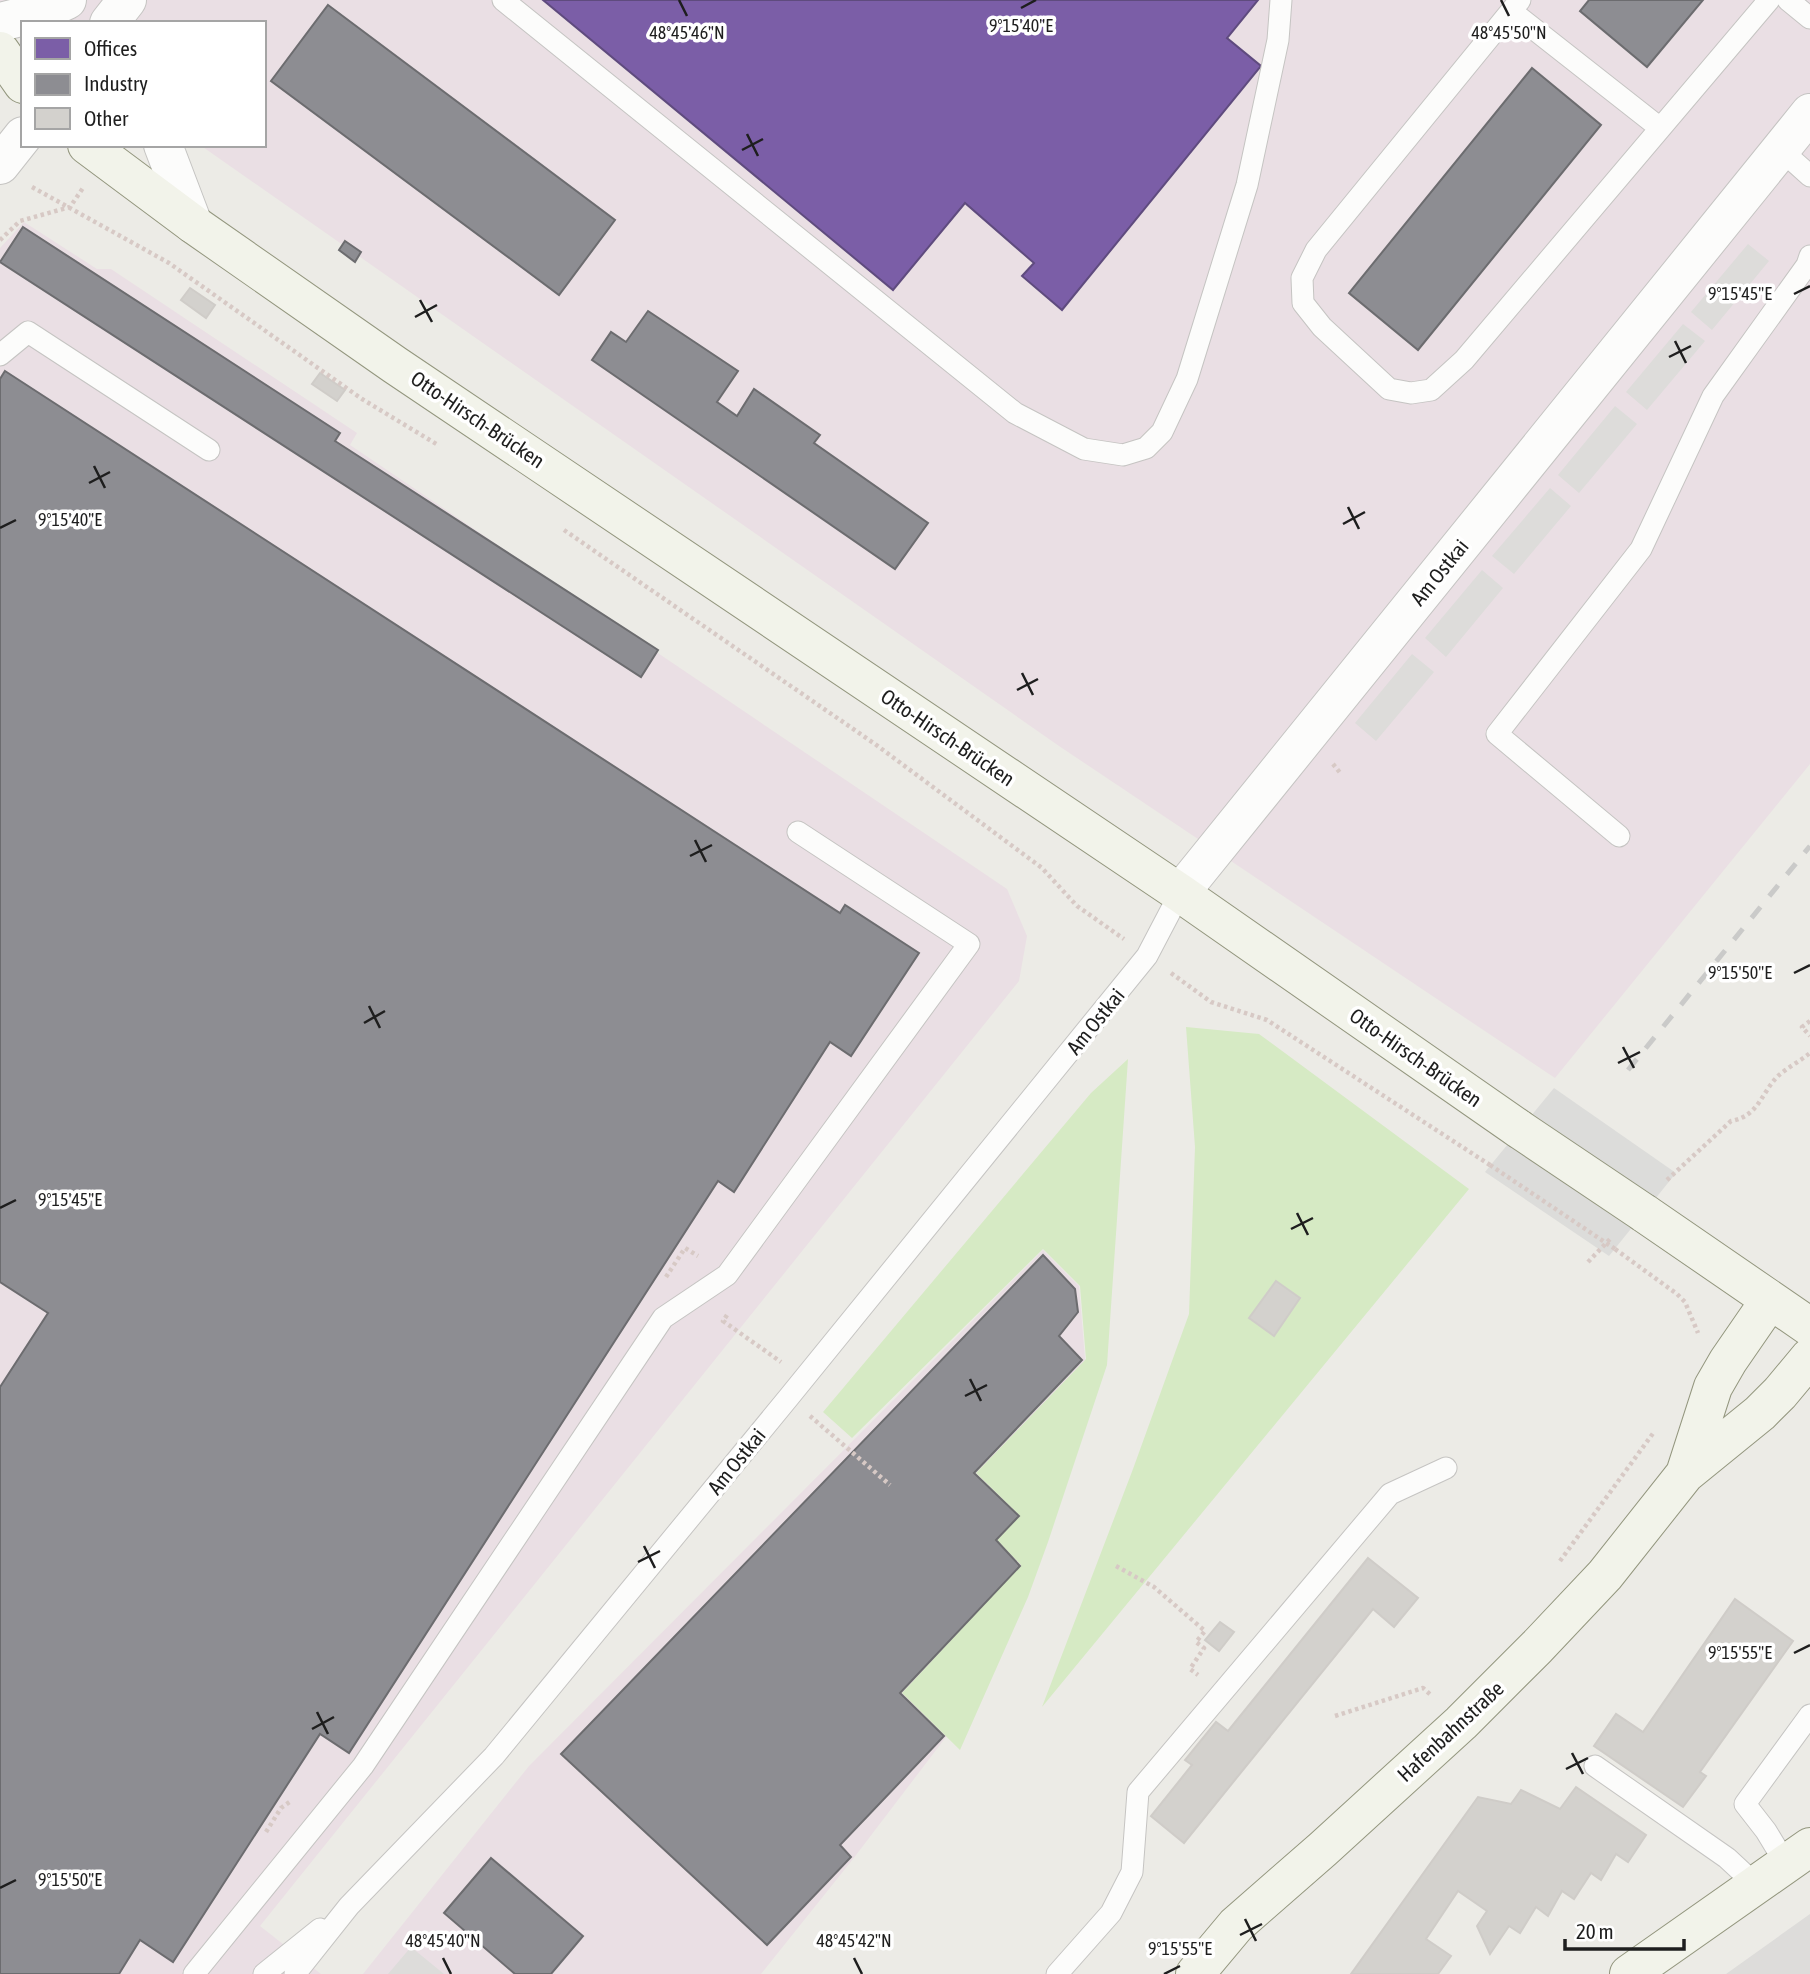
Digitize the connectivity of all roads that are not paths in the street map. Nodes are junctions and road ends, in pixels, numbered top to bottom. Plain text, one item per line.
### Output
1 (67, 0) edge
2 (127, 0) edge
3 (146, 0) edge
4 (503, 0) edge
5 (1281, 0) edge
6 (1769, 0) edge
7 (1788, 0) edge
8 (1515, 6) edge
9 (1810, 18) edge
10 (111, 21) edge
11 (144, 21) edge
12 (0, 23) edge
13 (0, 51) edge
14 (21, 81) edge
15 (0, 101) edge
16 (21, 106) edge
17 (1810, 113) edge
18 (1660, 128) junction
19 (21, 143) edge
20 (90, 147) edge
21 (164, 147) edge
22 (1780, 149) junction
23 (12, 174) edge
24 (1810, 176) edge
25 (193, 224) junction
26 (1810, 256) edge
27 (0, 355) edge
28 (209, 450) dead end
29 (798, 832) dead end
30 (1619, 836) dead end
31 (1180, 893) junction
32 (1770, 1300) junction
33 (1810, 1327) edge
34 (1810, 1357) edge
35 (1446, 1468) dead end
36 (1685, 1474) junction
37 (1810, 1715) edge
38 (1595, 1766) dead end
39 (1784, 1865) edge
40 (349, 1906) junction
41 (1196, 1973) edge
42 (194, 1974) edge
43 (264, 1974) edge
44 (295, 1974) edge
45 (1057, 1974) edge
46 (1629, 1974) edge

1 - 12 street
2 - 10 street
3 - 11 street
4 - 5 lane
6 - 18 lane
7 - 9 lane
8 - 18 lane
8 - 18 lane
13 - 14 main road
15 - 16 main road
17 - 22 street, Am Ostkai
19 - 23 street
20 - 25 main road, Otto-Hirsch-Brücken
21 - 25 street
22 - 24 lane
22 - 31 street, Am Ostkai
25 - 31 main road, Otto-Hirsch-Brücken
26 - 30 lane
27 - 28 lane
29 - 42 lane
31 - 32 main road, Otto-Hirsch-Brücken, bridge
31 - 40 lane, Am Ostkai
32 - 33 main road, Otto-Hirsch-Brücken
32 - 36 main road, Hafenbahnstraße
34 - 36 main road, Hafenbahnstraße
35 - 45 lane
36 - 41 main road, Hafenbahnstraße
37 - 39 lane
38 - 39 lane
39 - 46 main road
40 - 43 lane, Am Ostkai
40 - 44 lane, Am Ostkai

